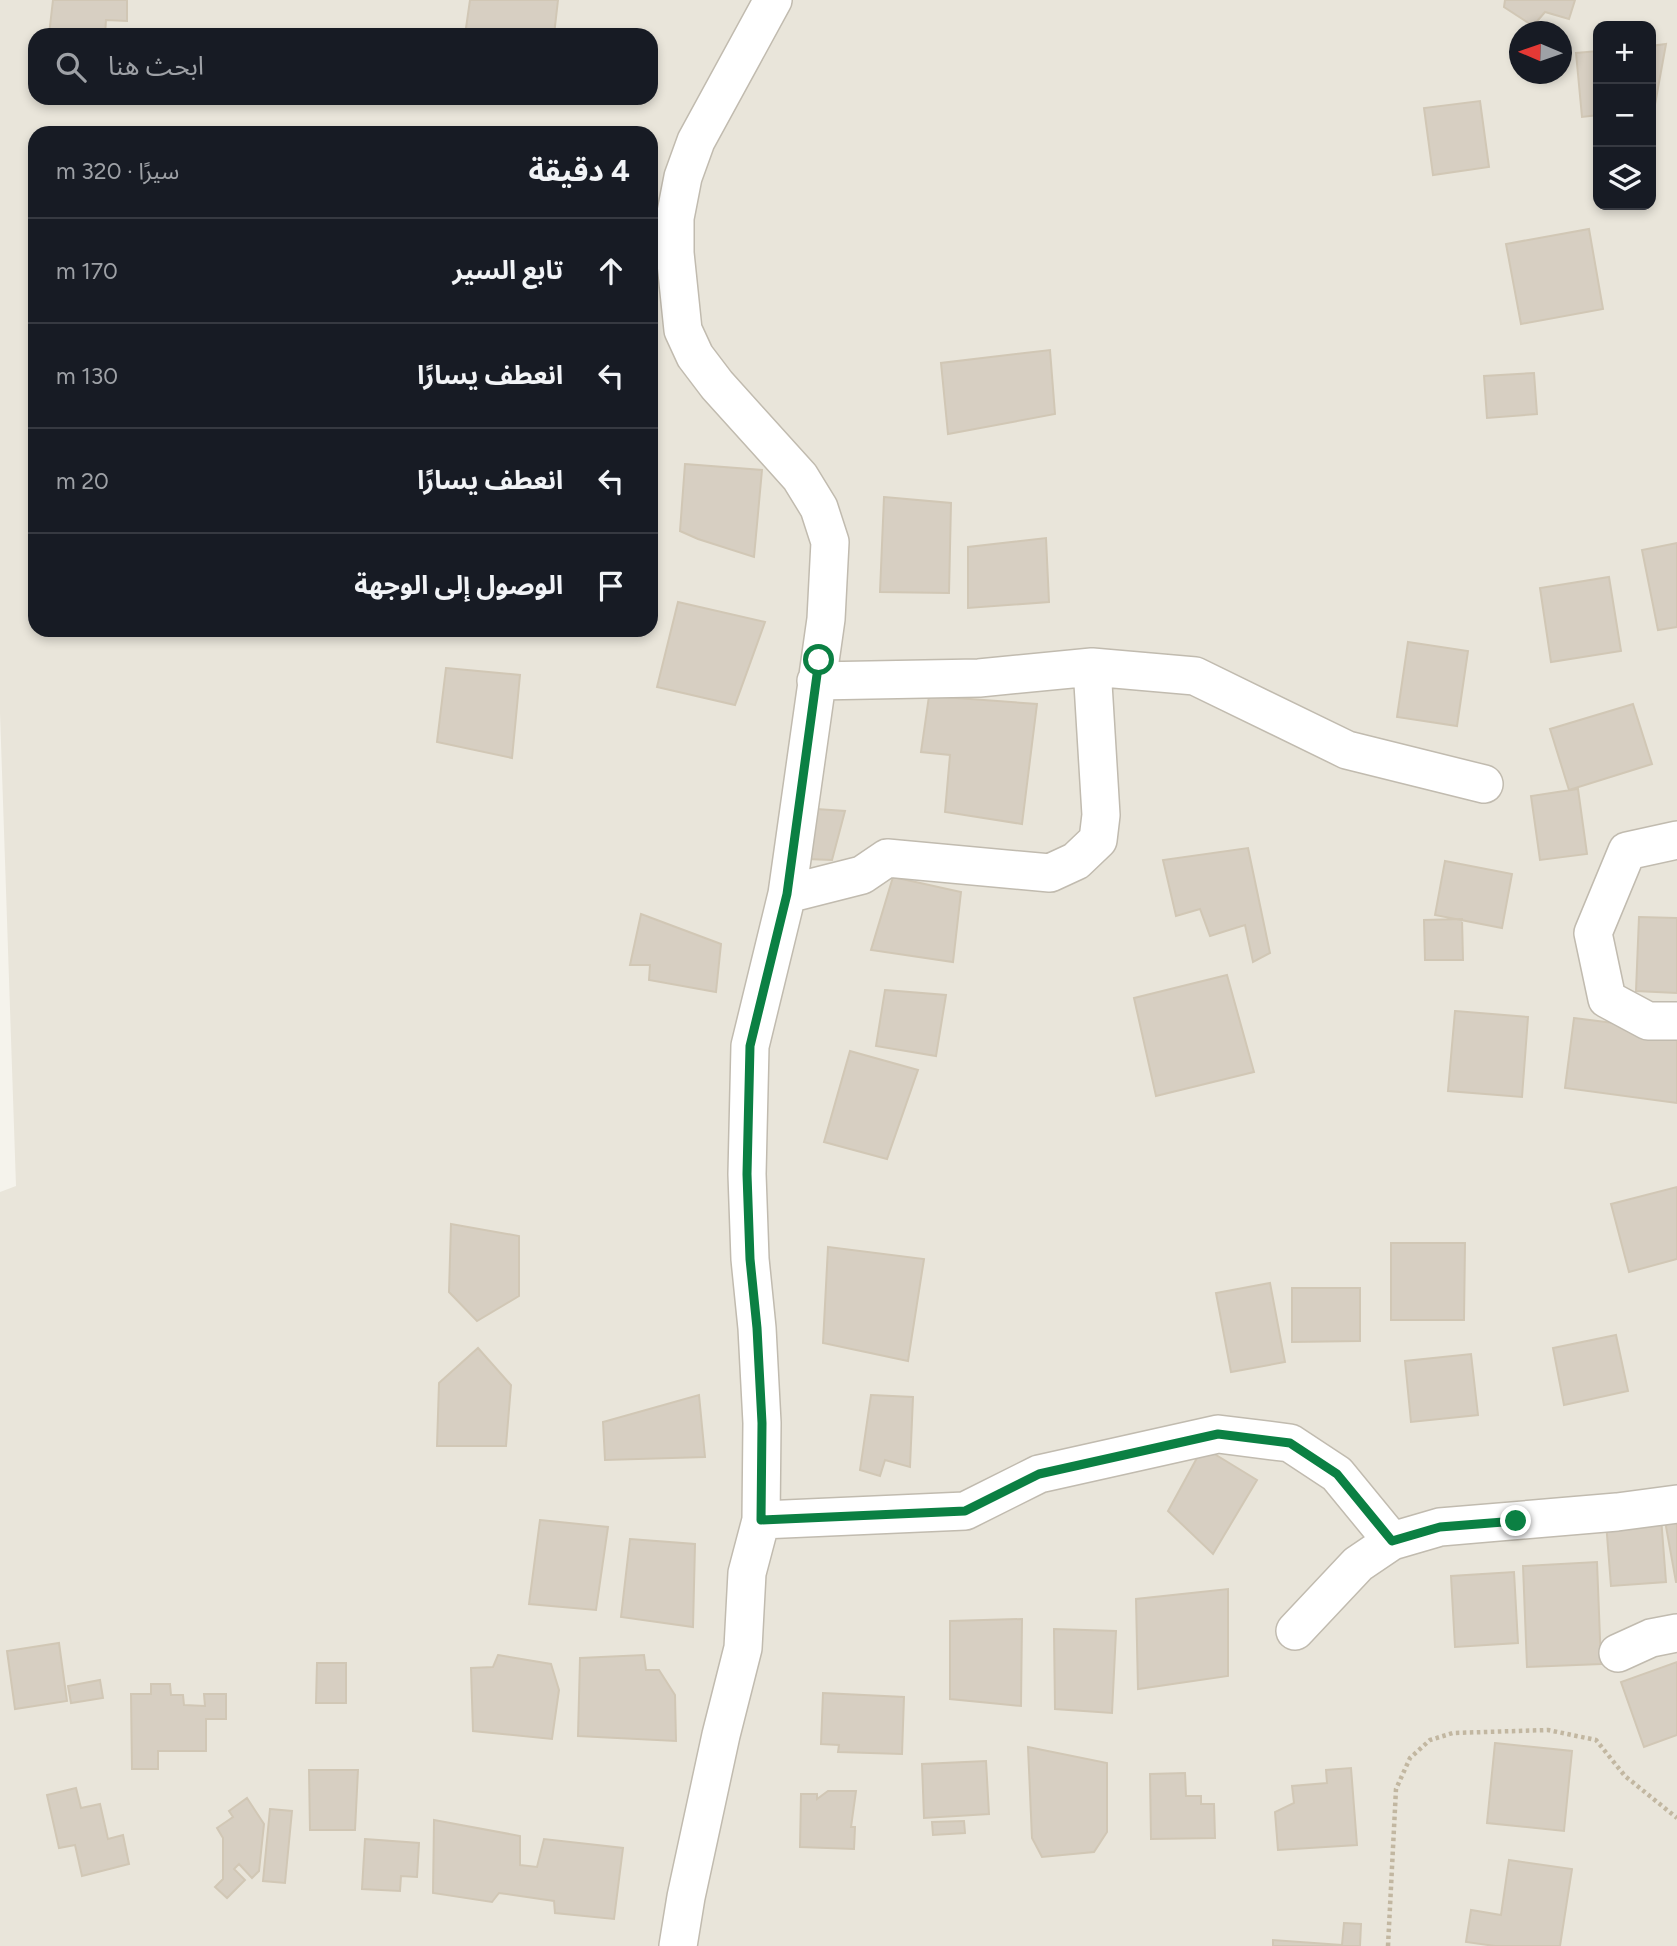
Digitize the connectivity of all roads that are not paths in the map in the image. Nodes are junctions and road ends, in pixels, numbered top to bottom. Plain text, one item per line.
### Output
1 (773, 0) edge
2 (1092, 667) junction
3 (816, 681) junction
4 (1484, 784) dead end
5 (1677, 840) edge
6 (787, 894) junction
7 (1677, 1021) edge
8 (1677, 1503) edge
9 (761, 1520) junction
10 (1392, 1541) junction
11 (1294, 1631) dead end
12 (1677, 1633) edge
13 (1618, 1653) dead end
14 (678, 1946) edge

1 - 3 street
2 - 3 street
2 - 4 street
2 - 6 street
3 - 6 street
5 - 7 street
6 - 9 street
8 - 10 street
9 - 10 street
9 - 14 street
10 - 11 street
12 - 13 street

